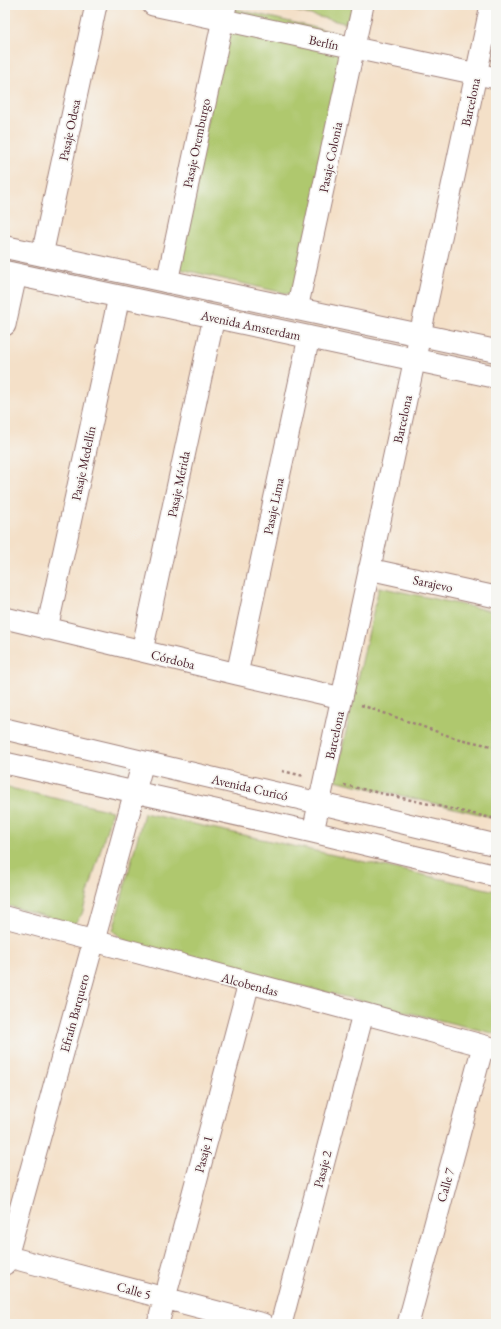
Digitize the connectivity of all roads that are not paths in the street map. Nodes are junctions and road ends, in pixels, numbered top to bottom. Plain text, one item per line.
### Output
1 (96, 5) edge
2 (153, 5) edge
3 (363, 5) edge
4 (491, 5) edge
5 (224, 12) edge
6 (353, 48) junction
7 (476, 74) junction
8 (496, 78) edge
9 (5, 247) edge
10 (42, 255) junction
11 (10, 273) edge
12 (167, 282) junction
13 (119, 297) junction
14 (297, 309) junction
15 (214, 317) junction
16 (5, 325) edge
17 (420, 335) junction
18 (309, 337) junction
19 (496, 351) edge
20 (414, 360) junction
21 (496, 377) edge
22 (369, 569) junction
23 (496, 597) edge
24 (5, 618) edge
25 (47, 629) junction
26 (142, 651) junction
27 (237, 674) junction
28 (342, 698) junction
29 (5, 729) edge
30 (143, 762) junction
31 (5, 763) edge
32 (135, 793) junction
33 (319, 803) junction
34 (313, 832) junction
35 (496, 845) edge
36 (496, 876) edge
37 (5, 917) edge
38 (94, 941) junction
39 (248, 983) junction
40 (363, 1014) junction
41 (489, 1048) edge
42 (6, 1259) edge
43 (165, 1298) junction
44 (158, 1324) edge
45 (263, 1324) edge
46 (281, 1324) edge
47 (408, 1324) edge

1 - 10 street, Pasaje Odesa
2 - 5 street, Berlín
3 - 6 street, Pasaje Colonia
4 - 7 street, Barcelona
5 - 6 street, Berlín
5 - 12 street, Pasaje Oremburgo
6 - 7 street, Berlín
6 - 14 street, Pasaje Colonia
7 - 8 street, Berlín
7 - 17 street, Barcelona
9 - 10 street, Avenida Amsterdam
10 - 12 street, Avenida Amsterdam
11 - 13 street, Avenida Amsterdam
11 - 16 street
12 - 14 street, Avenida Amsterdam
13 - 15 street, Avenida Amsterdam
13 - 25 street, Pasaje Medellín
14 - 17 street, Avenida Amsterdam
15 - 18 street, Avenida Amsterdam
15 - 26 street, Pasaje Mérida
17 - 19 street, Avenida Amsterdam
17 - 20 street, Barcelona
18 - 20 street, Avenida Amsterdam
18 - 27 street, Pasaje Lima
20 - 21 street, Avenida Amsterdam
20 - 22 street, Barcelona
22 - 23 street, Sarajevo
22 - 28 street, Barcelona
24 - 25 street, Córdoba
25 - 26 street, Córdoba
26 - 27 street, Córdoba
27 - 28 street, Córdoba
28 - 33 street, Barcelona
29 - 30 street, Avenida Curicó
30 - 32 street, Efraín Barquero
30 - 33 street, Avenida Curicó
31 - 32 street
32 - 34 street
32 - 38 street, Efraín Barquero
33 - 34 street, Barcelona
33 - 35 street, Avenida Curicó
34 - 36 street
37 - 38 street, Alcobendas
38 - 39 street, Alcobendas
38 - 42 street, Efraín Barquero
39 - 40 street, Alcobendas
39 - 43 street, Pasaje 1
40 - 41 street, Alcobendas
40 - 46 street, Pasaje 2
41 - 47 street, Calle 7
42 - 43 street, Calle 5
43 - 44 street, Pasaje 1
43 - 45 street, Calle 5

